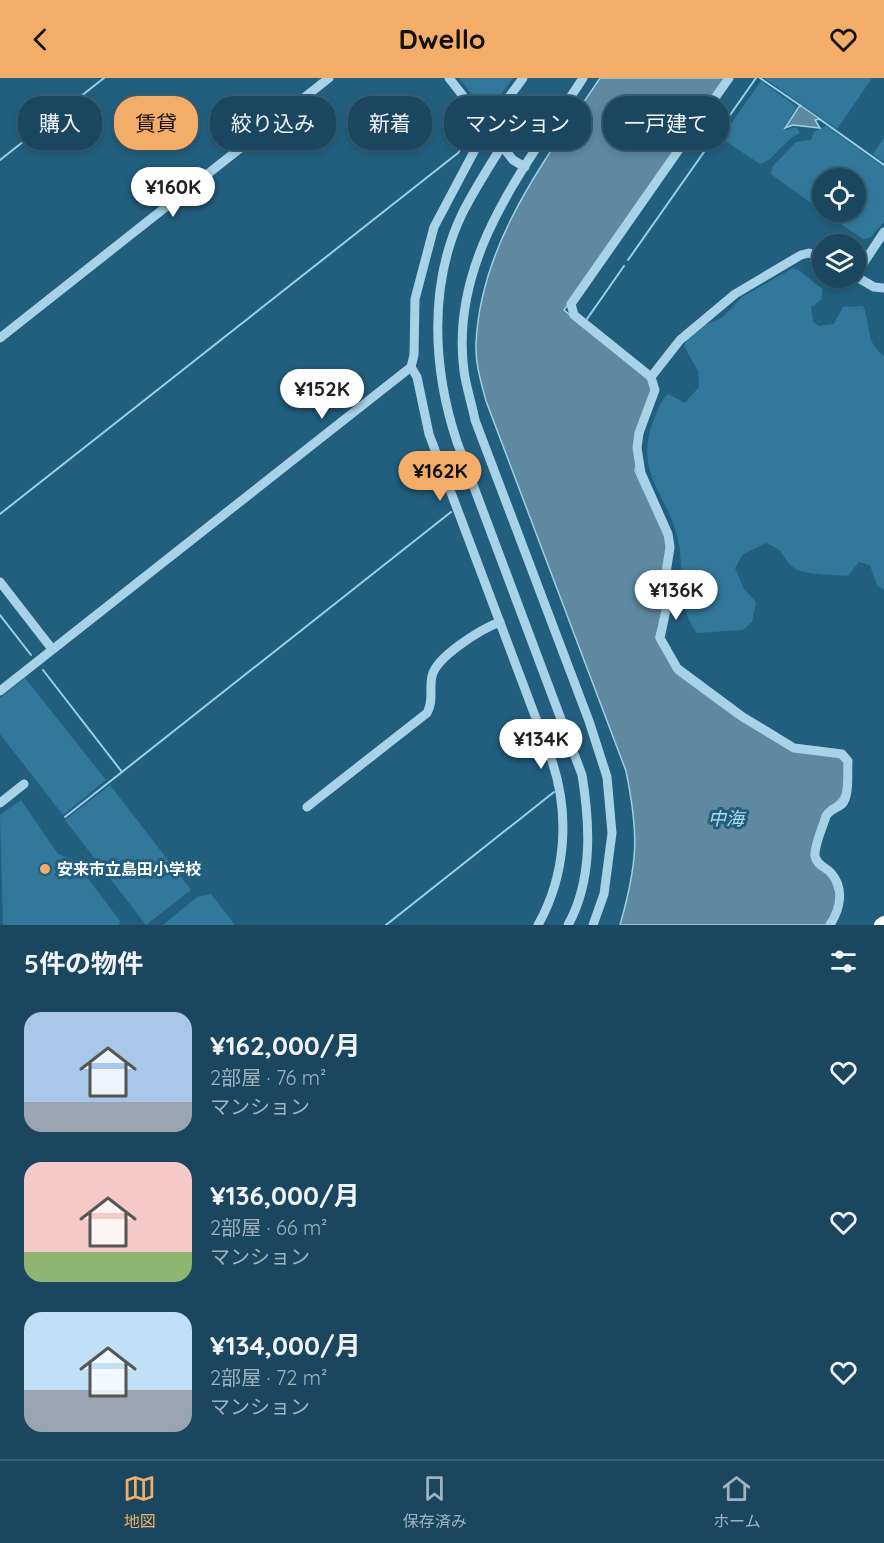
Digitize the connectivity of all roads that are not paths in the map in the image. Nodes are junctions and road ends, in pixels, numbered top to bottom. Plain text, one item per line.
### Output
1 (328, 78) edge
2 (449, 78) edge
3 (523, 78) edge
4 (583, 78) edge
5 (729, 78) edge
6 (463, 96) edge
7 (510, 96) edge
8 (475, 150) edge
9 (497, 150) edge
10 (505, 150) edge
11 (525, 167) junction
12 (884, 232) edge
13 (812, 254) edge
14 (866, 259) edge
15 (866, 282) edge
16 (884, 288) edge
17 (0, 338) edge
18 (411, 367) junction
19 (648, 375) junction
20 (0, 582) edge
21 (500, 622) junction
22 (52, 649) junction
23 (0, 691) edge
24 (24, 784) dead end
25 (0, 803) edge
26 (307, 807) dead end
27 (538, 925) edge
28 (568, 925) edge
29 (593, 925) edge
30 (830, 925) edge

1 - 17 street
2 - 6 street
3 - 7 street
4 - 11 street
5 - 19 street
8 - 18 street
9 - 28 street
10 - 11 street
11 - 29 street
12 - 14 street
13 - 19 street
15 - 16 street
18 - 21 street
18 - 22 street
19 - 30 street
20 - 22 street
21 - 26 street
21 - 27 street
22 - 23 street
24 - 25 street

